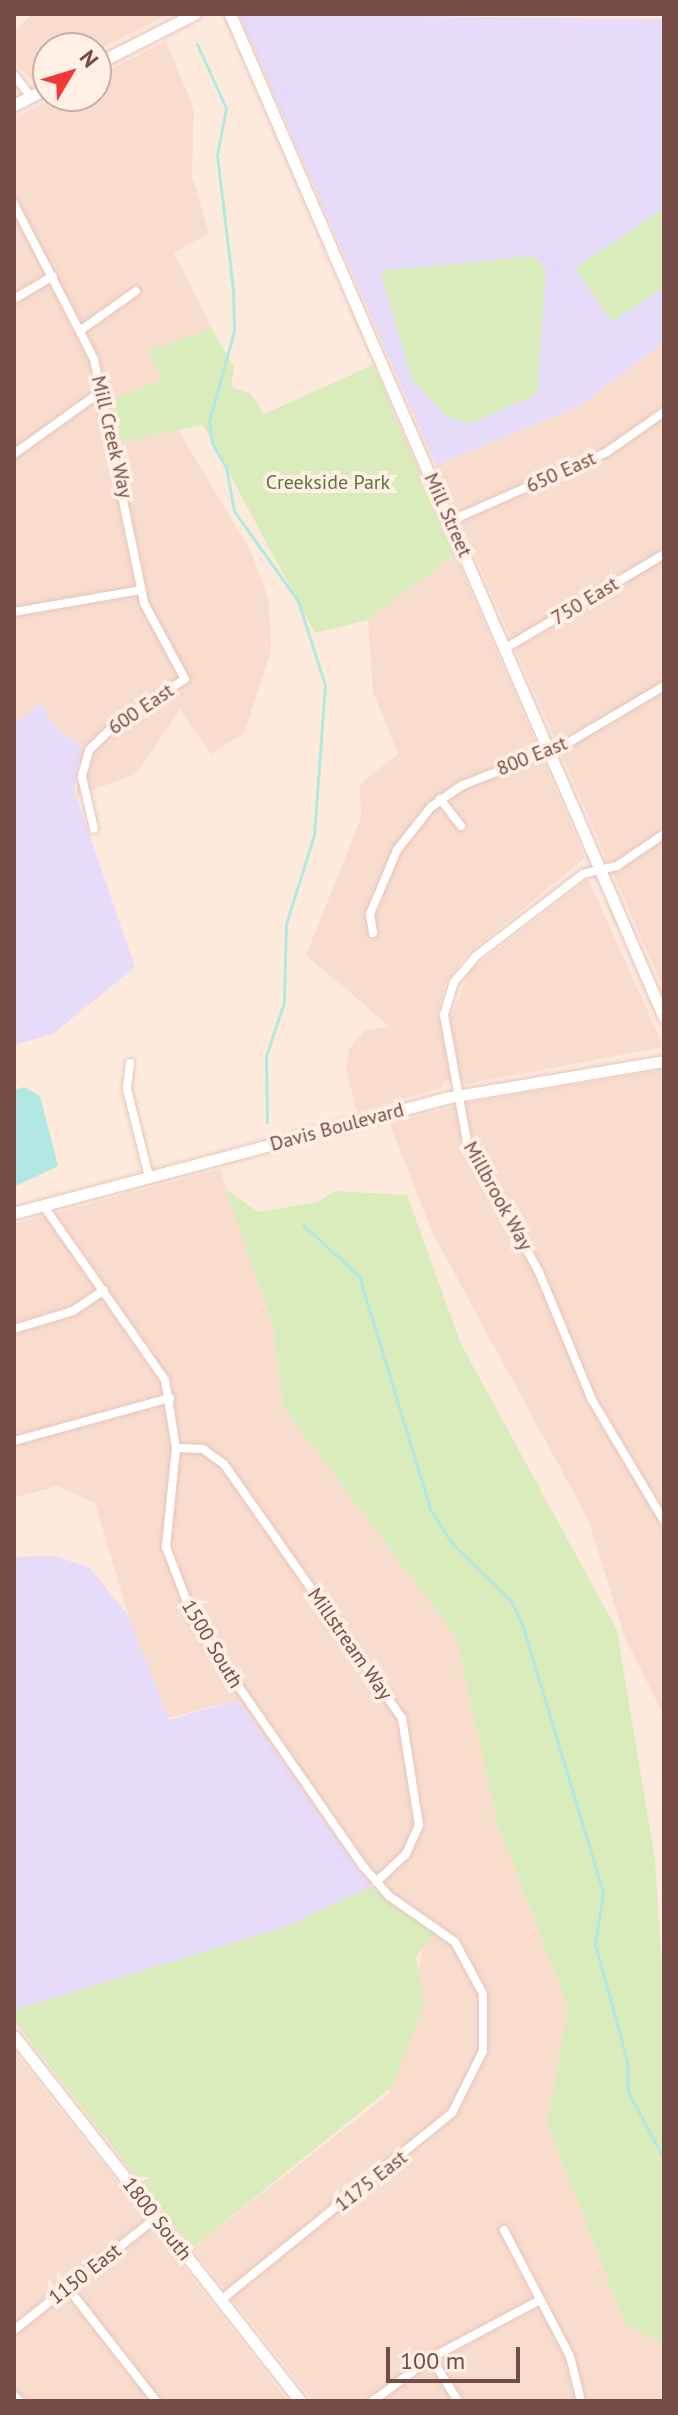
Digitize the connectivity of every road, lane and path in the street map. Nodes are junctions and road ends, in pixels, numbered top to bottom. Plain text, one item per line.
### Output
1 (194, 14) edge
2 (230, 14) edge
3 (112, 56) edge
4 (14, 75) edge
5 (31, 97) joint
6 (14, 105) edge
7 (14, 204) edge
8 (53, 276) junction
9 (136, 291) dead end
10 (14, 299) edge
11 (81, 330) junction
12 (103, 390) junction
13 (664, 412) edge
14 (14, 454) edge
15 (450, 521) junction
16 (664, 554) edge
17 (141, 590) junction
18 (14, 612) edge
19 (506, 648) junction
20 (185, 679) joint
21 (664, 686) edge
22 (550, 750) junction
23 (440, 799) junction
24 (461, 826) dead end
25 (94, 829) dead end
26 (664, 834) edge
27 (601, 869) junction
28 (373, 933) dead end
29 (664, 1018) edge
30 (664, 1061) edge
31 (130, 1063) dead end
32 (455, 1096) junction
33 (149, 1177) junction
34 (43, 1205) junction
35 (14, 1213) edge
36 (104, 1290) junction
37 (14, 1329) edge
38 (170, 1398) junction
39 (14, 1441) edge
40 (176, 1448) junction
41 (664, 1521) edge
42 (376, 1882) junction
43 (485, 2035) joint
44 (14, 2036) edge
45 (156, 2218) junction
46 (504, 2230) dead end
47 (67, 2287) junction
48 (221, 2300) junction
49 (540, 2300) junction
50 (14, 2330) edge
51 (431, 2358) junction
52 (14, 2396) edge
53 (20, 2401) edge
54 (156, 2401) edge
55 (300, 2401) edge
56 (373, 2401) edge
57 (458, 2401) edge
58 (581, 2401) edge

1 - 3 street
2 - 15 street, Mill Street
4 - 5 street
5 - 6 street
7 - 8 street, Mill Creek Way
8 - 10 street
8 - 11 street, Mill Creek Way
9 - 11 street
11 - 12 street, Mill Creek Way
12 - 14 street
12 - 17 street, Mill Creek Way
13 - 15 street, 650 East
15 - 19 street, Mill Street
16 - 19 street, 750 East
17 - 18 street
17 - 20 street, Mill Creek Way
19 - 22 street, Mill Street
20 - 25 street, 600 East
21 - 22 street, 800 East
22 - 23 street, 800 East
22 - 27 street, Mill Street
23 - 24 street
23 - 28 street, 800 East
26 - 27 street, Millbrook Way
27 - 29 street, Mill Street
27 - 32 street, Millbrook Way
30 - 32 street, Davis Boulevard
31 - 33 street
32 - 33 street, Davis Boulevard
32 - 41 street, Millbrook Way
33 - 34 street, Davis Boulevard
34 - 35 street, Davis Boulevard
34 - 36 street, 1500 South
36 - 37 street
36 - 38 street, 1500 South
38 - 39 street
38 - 40 street, 1500 South
40 - 42 street, 1500 South
40 - 42 street, Millstream Way
42 - 43 street, 1500 South
43 - 48 street, 1175 East
44 - 45 street, 1800 South
45 - 47 street, 1150 East
45 - 48 street, 1800 South
46 - 49 street
47 - 50 street, 1150 East
47 - 54 street
48 - 55 street, 1800 South
49 - 51 street
49 - 58 street
51 - 56 street
51 - 57 street
52 - 53 street

